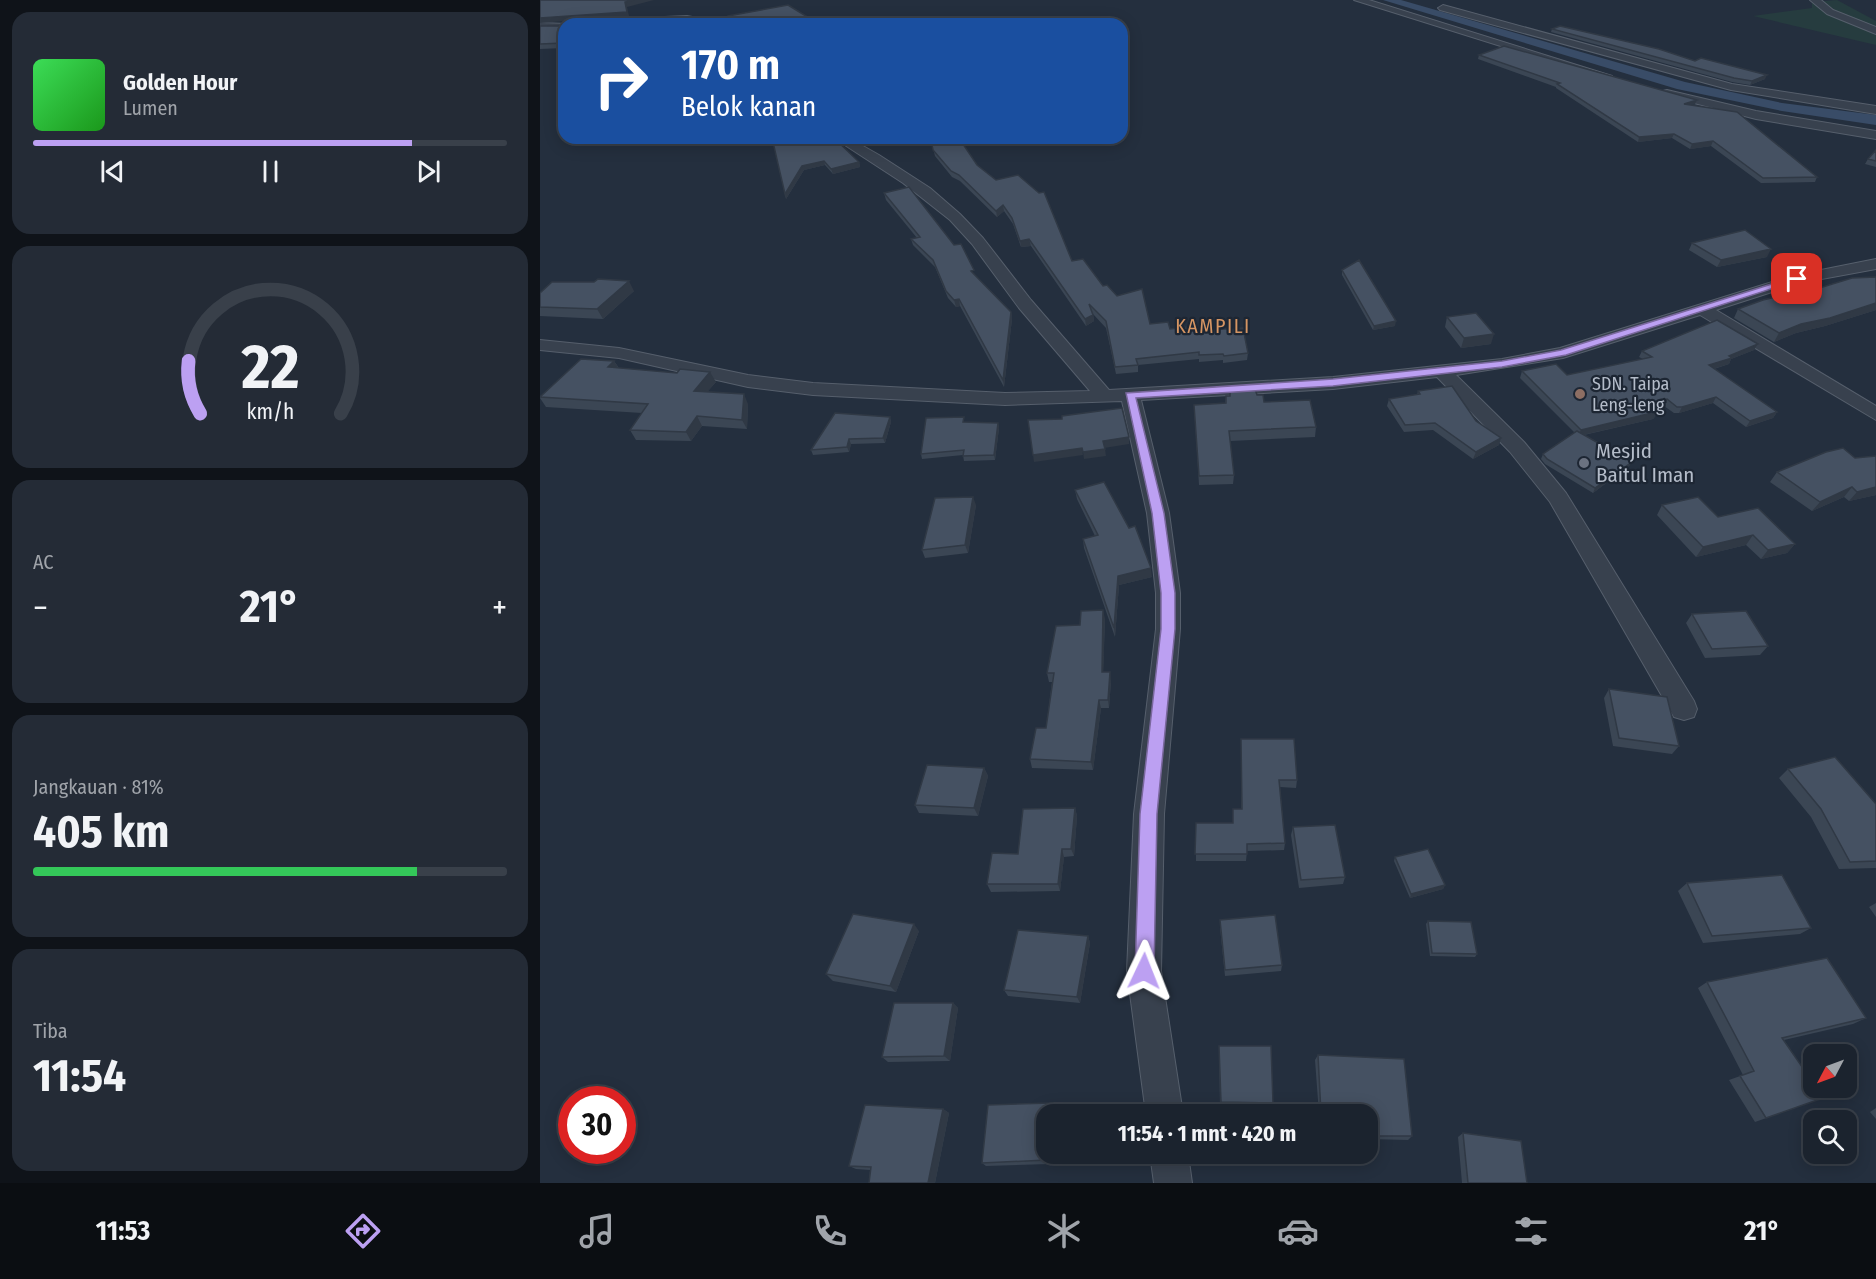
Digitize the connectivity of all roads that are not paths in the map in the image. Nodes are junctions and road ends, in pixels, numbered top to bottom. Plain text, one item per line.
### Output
1 (1359, 0) edge
2 (1815, 0) edge
3 (1431, 5) dead end
4 (672, 18) edge
5 (709, 18) edge
6 (558, 25) edge
7 (540, 26) edge
8 (1876, 31) edge
9 (1624, 81) edge
10 (1656, 90) edge
11 (1876, 110) edge
12 (1876, 135) edge
13 (851, 144) edge
14 (1876, 264) edge
15 (1702, 309) junction
16 (540, 345) edge
17 (1443, 372) junction
18 (1118, 396) junction
19 (1876, 414) edge
20 (1684, 709) dead end
21 (1163, 1104) edge
22 (1170, 1164) edge
23 (1173, 1183) edge

1 - 9 street
2 - 8 street
3 - 11 street
4 - 5 street
6 - 7 street
10 - 12 street
13 - 18 street
14 - 15 street
15 - 17 street
15 - 19 street
16 - 18 street
17 - 18 street
17 - 20 street
18 - 21 street
22 - 23 street

